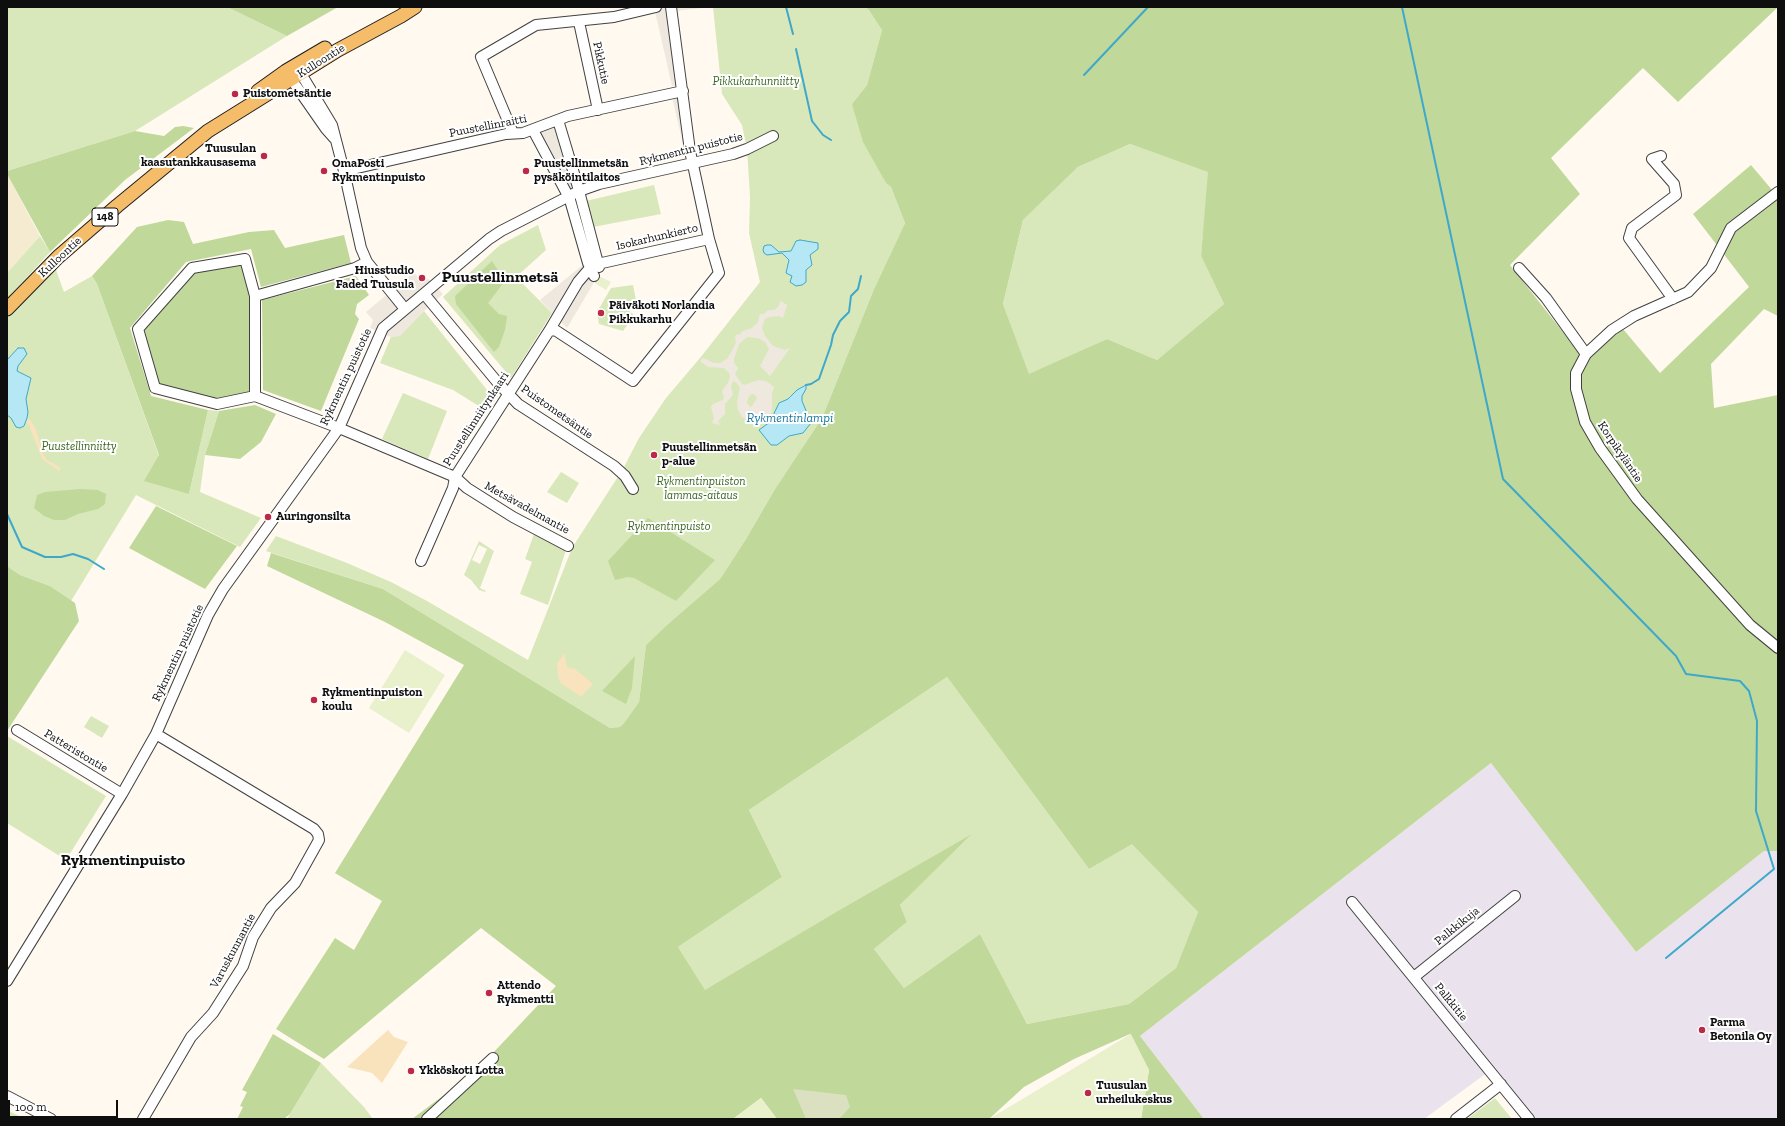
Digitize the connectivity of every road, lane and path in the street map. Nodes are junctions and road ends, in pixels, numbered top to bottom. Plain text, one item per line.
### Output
1 (410, 7) edge
2 (415, 7) edge
3 (656, 7) edge
4 (671, 7) edge
5 (579, 22) junction
6 (294, 72) junction
7 (683, 91) junction
8 (598, 110) junction
9 (558, 120) junction
10 (533, 130) junction
11 (513, 133) junction
12 (773, 136) dead end
13 (1661, 156) dead end
14 (692, 164) junction
15 (344, 171) junction
16 (1778, 192) edge
17 (709, 239) junction
18 (367, 262) junction
19 (597, 268) junction
20 (1519, 268) dead end
21 (425, 295) junction
22 (255, 296) junction
23 (1673, 299) junction
24 (7, 309) edge
25 (405, 309) junction
26 (549, 331) junction
27 (1586, 354) junction
28 (508, 394) junction
29 (255, 396) junction
30 (339, 428) junction
31 (455, 477) junction
32 (633, 488) dead end
33 (568, 546) dead end
34 (421, 561) dead end
35 (1778, 648) edge
36 (17, 730) dead end
37 (156, 734) junction
38 (122, 794) junction
39 (1515, 896) dead end
40 (1352, 902) dead end
41 (1414, 977) junction
42 (7, 981) edge
43 (493, 1058) dead end
44 (1501, 1084) junction
45 (7, 1096) edge
46 (51, 1119) edge
47 (143, 1119) edge
48 (427, 1119) edge
49 (1456, 1119) edge
50 (1529, 1119) edge

1 - 6 main road, Kulloontie / 148
2 - 6 main road, Kulloontie / 148
3 - 5 street
4 - 7 street
5 - 8 street, Pikkutie
5 - 11 street
6 - 15 street
6 - 24 main road, Kulloontie / 148
7 - 8 street, Puustellinraitti
7 - 14 street
8 - 9 street, Puustellinraitti
9 - 10 street, Puustellinraitti
9 - 19 street
10 - 11 street, Puustellinraitti
10 - 19 street
11 - 15 street, Puustellinraitti
12 - 14 street, Rykmentin puistotie
13 - 23 street
14 - 17 street
14 - 21 street, Rykmentin puistotie
15 - 18 street
16 - 23 street, Korpikyläntie
17 - 19 street, Isokarhunkierto
17 - 26 street, Isokarhunkierto
18 - 22 street
18 - 25 street
19 - 26 street, Puustellinniitynkaari
20 - 27 street
21 - 25 street, Rykmentin puistotie
21 - 28 street, Puistometsäntie
22 - 29 street
22 - 29 street
23 - 27 street, Korpikyläntie
25 - 30 street, Rykmentin puistotie
26 - 28 street, Puustellinniitynkaari
27 - 35 street, Korpikyläntie
28 - 31 street, Puustellinniitynkaari
28 - 32 street, Puistometsäntie
29 - 30 street, Puustellinniitynkaari
30 - 31 street, Puustellinniitynkaari
30 - 37 street, Rykmentin puistotie
31 - 33 street, Metsävadelmantie
31 - 34 street
36 - 38 street, Patteristontie
37 - 38 street, Rykmentin puistotie
37 - 47 street, Varuskunnantie
38 - 42 street, Rykmentin puistotie
39 - 41 street, Palkkikuja
40 - 41 street, Palkkitie
41 - 44 street, Palkkitie
43 - 48 street
44 - 49 street
44 - 50 street, Palkkitie
45 - 46 street

